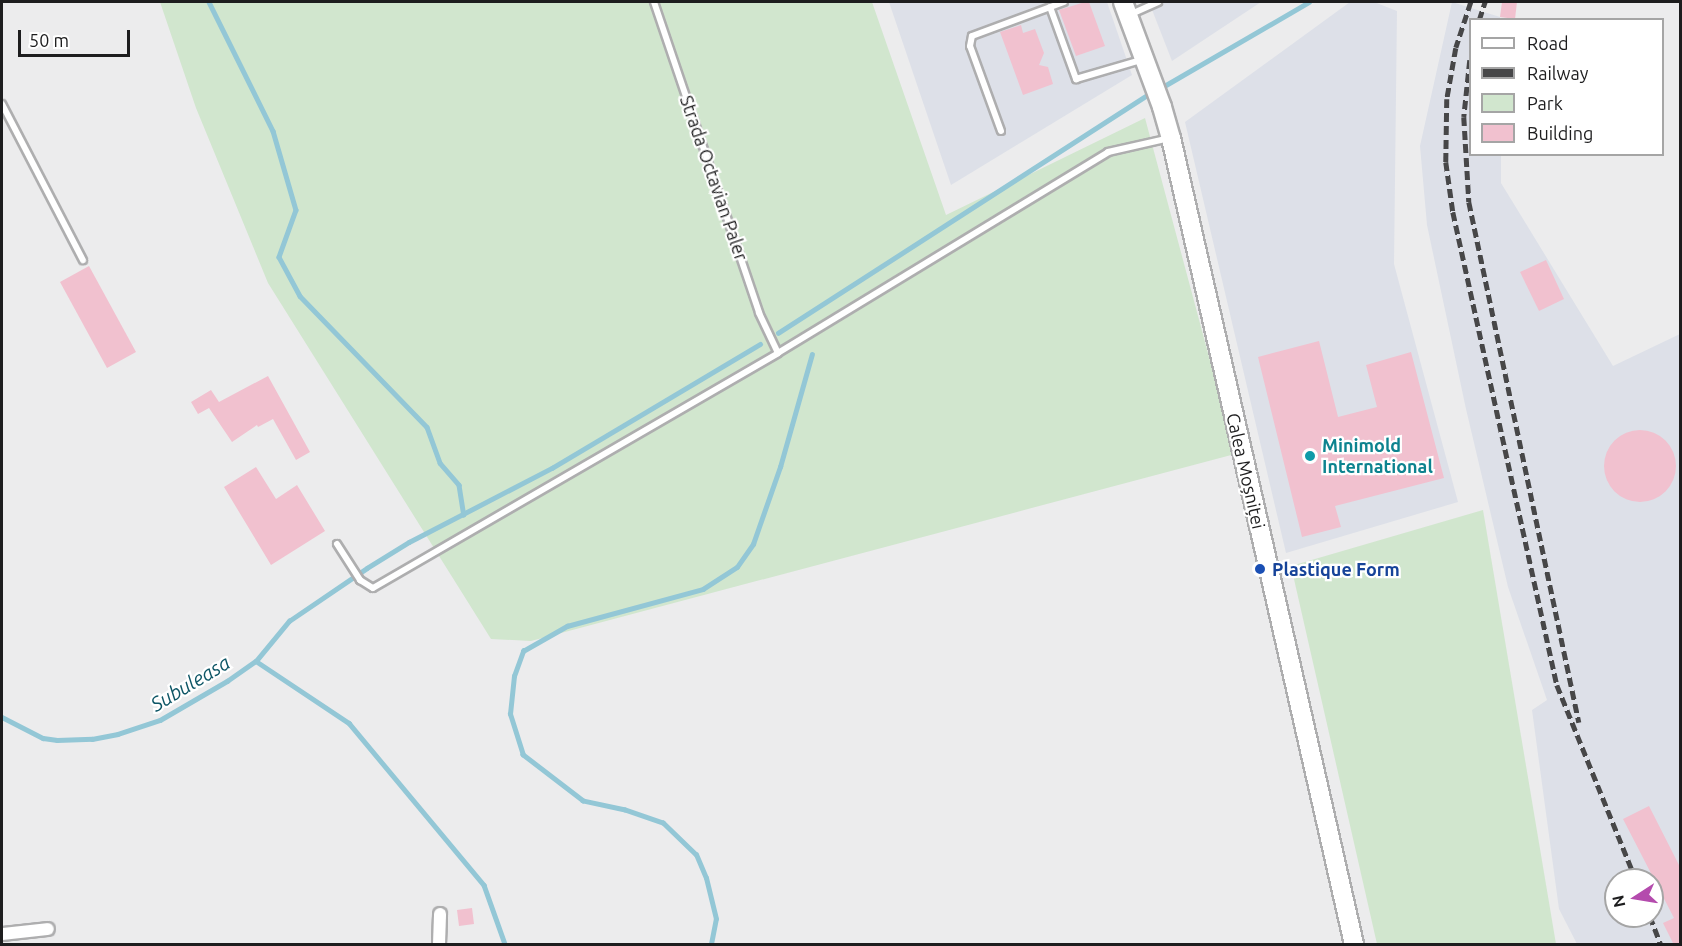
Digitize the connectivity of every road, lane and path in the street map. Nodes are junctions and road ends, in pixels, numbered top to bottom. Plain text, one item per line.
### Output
1 (654, 2) edge
2 (1064, 2) edge
3 (1158, 2) edge
4 (1050, 7) junction
5 (1126, 8) edge
6 (1148, 68) junction
7 (2, 104) edge
8 (1001, 131) dead end
9 (1171, 138) junction
10 (83, 260) dead end
11 (778, 353) junction
12 (337, 544) dead end
13 (440, 914) dead end
14 (48, 929) dead end
15 (2, 934) edge
16 (439, 945) edge
17 (1354, 945) edge

1 - 11 lane, Strada Octavian Paler
2 - 4 lane
3 - 5 lane
4 - 6 lane
4 - 8 lane
5 - 6 street, Calea Moșniței
6 - 9 street, Calea Moșniței
7 - 10 lane
9 - 11 lane
9 - 17 street, Calea Moșniței
11 - 12 lane
13 - 16 street
14 - 15 street

